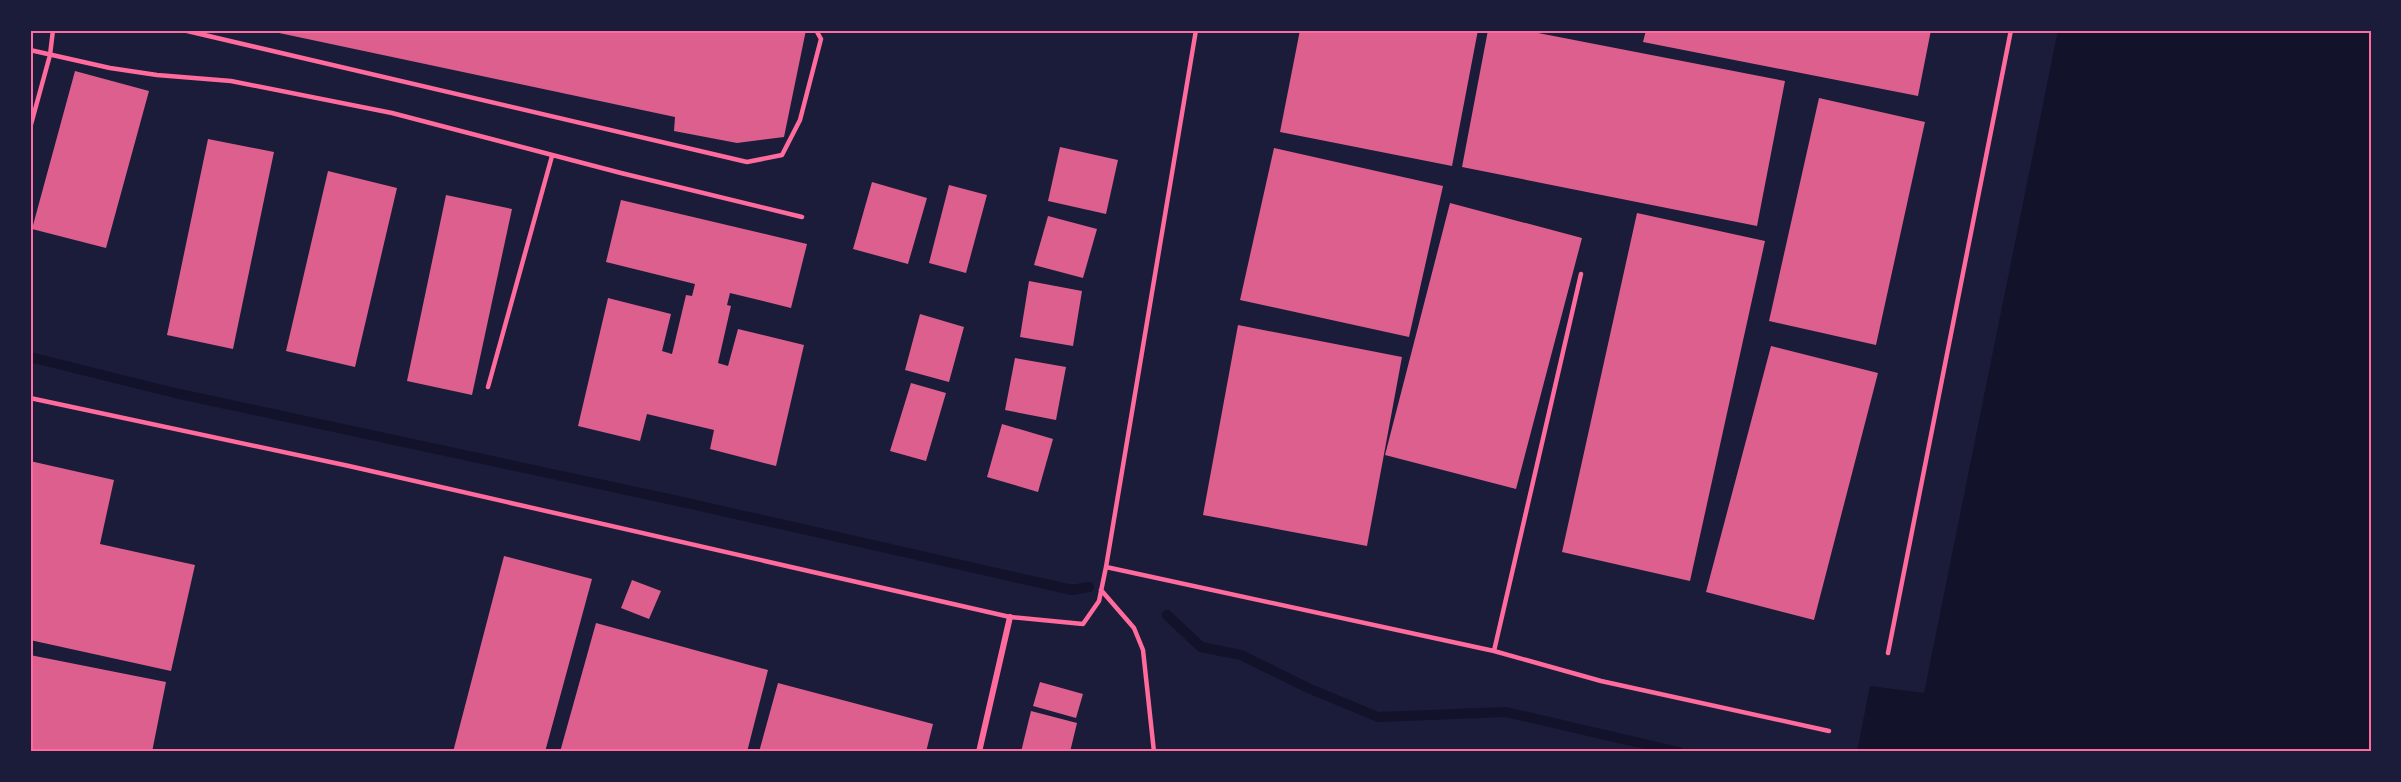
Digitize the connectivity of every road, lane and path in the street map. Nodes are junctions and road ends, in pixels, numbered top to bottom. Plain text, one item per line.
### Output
1 (53, 30) edge
2 (183, 30) edge
3 (816, 30) edge
4 (1196, 30) edge
5 (2011, 30) edge
6 (30, 50) edge
7 (50, 54) junction
8 (30, 128) edge
9 (552, 156) junction
10 (802, 217) dead end
11 (1581, 274) dead end
12 (488, 387) dead end
13 (30, 398) edge
14 (1106, 567) junction
15 (1101, 590) junction
16 (1010, 617) junction
17 (1494, 651) junction
18 (1888, 653) dead end
19 (1829, 731) dead end
20 (979, 752) edge
21 (1154, 752) edge

1 - 7 lane
2 - 3 lane
4 - 14 lane
5 - 18 lane
6 - 7 lane
7 - 8 lane
7 - 9 lane
9 - 10 lane
9 - 12 lane
11 - 17 lane
13 - 16 lane
14 - 15 lane
14 - 17 lane
15 - 16 lane
15 - 21 lane
16 - 20 street
17 - 19 lane

